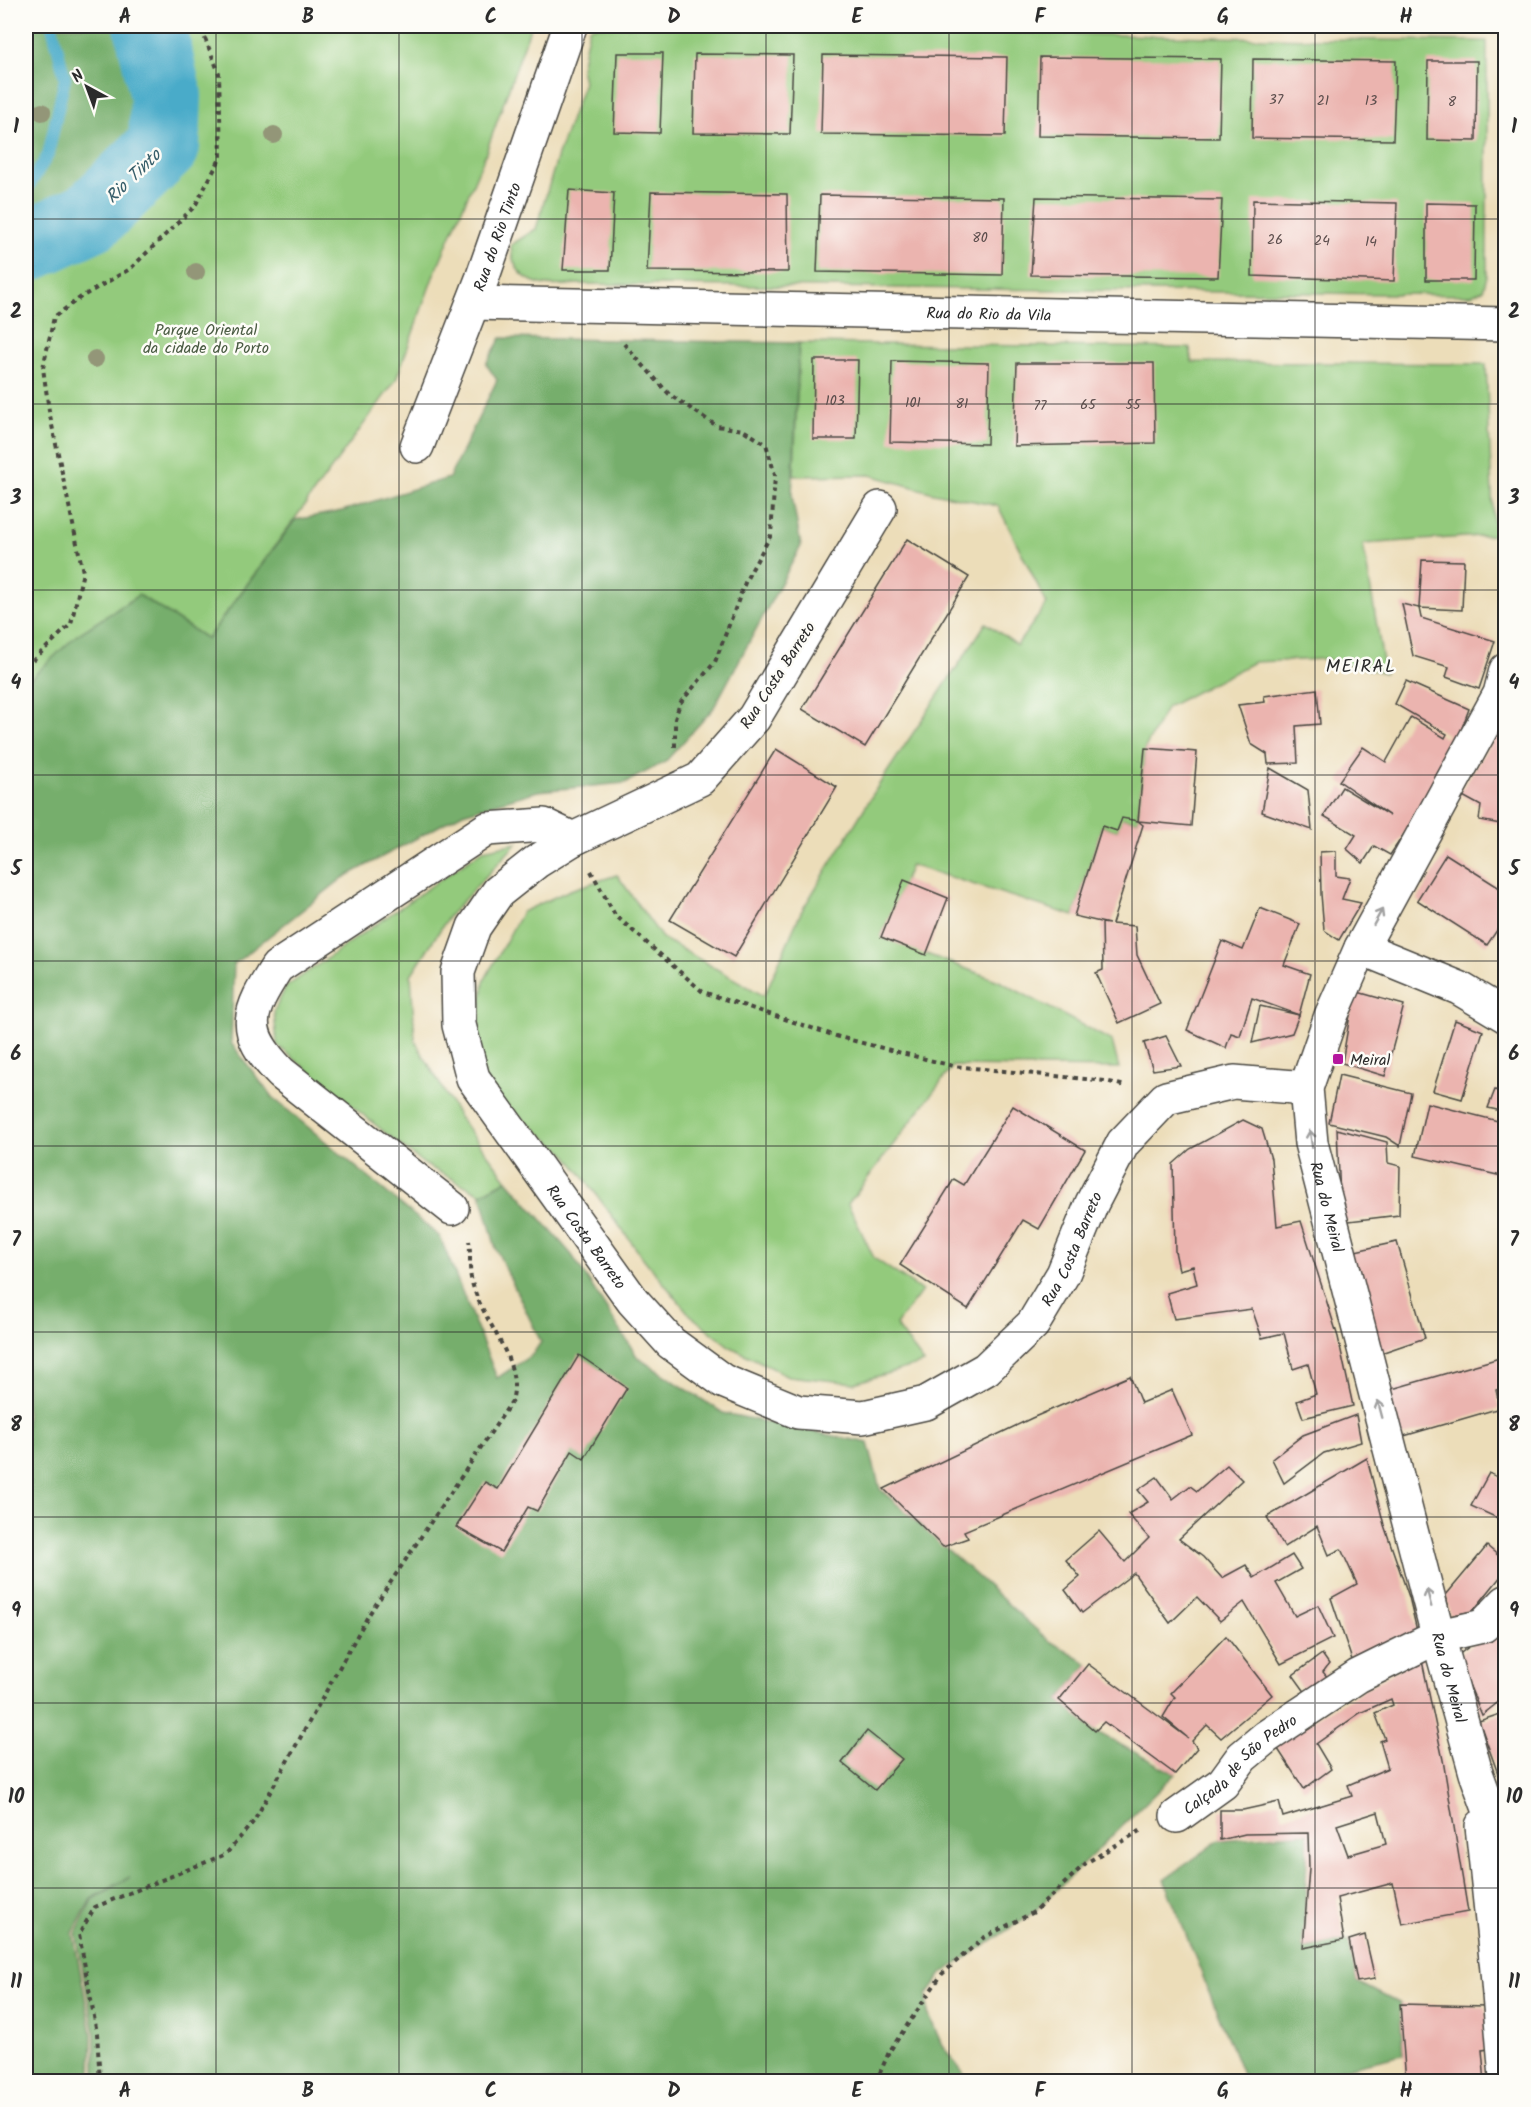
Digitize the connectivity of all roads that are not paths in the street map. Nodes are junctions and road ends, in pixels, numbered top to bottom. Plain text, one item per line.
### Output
1 (570, 26) edge
2 (473, 303) junction
3 (1506, 324) edge
4 (417, 446) dead end
5 (880, 508) dead end
6 (1505, 681) edge
7 (573, 838) junction
8 (1361, 948) junction
9 (1506, 1016) edge
10 (1306, 1088) junction
11 (452, 1208) road end
12 (1506, 1602) edge
13 (1439, 1636) junction
14 (1476, 1773) junction
15 (1177, 1816) road end
16 (1506, 1855) edge
17 (1501, 1969) edge
18 (1506, 2077) edge

1 - 2 street, Rua do Rio Tinto
2 - 3 street, Rua do Rio da Vila
2 - 4 street, Rua do Rio Tinto
5 - 7 street, Rua Costa Barreto
8 -> 6 street, Rua do Meiral
7 - 10 street, Rua Costa Barreto
7 - 11 street
8 - 9 street
8 - 10 street, Rua do Meiral
13 -> 10 street, Rua do Meiral
12 - 13 street, Calçada de São Pedro
13 - 14 street, Rua do Meiral
13 - 15 street, Calçada de São Pedro
14 - 16 street, Rua do Meiral
14 - 17 street, Rua do Meiral
17 - 18 street, Rua do Meiral

